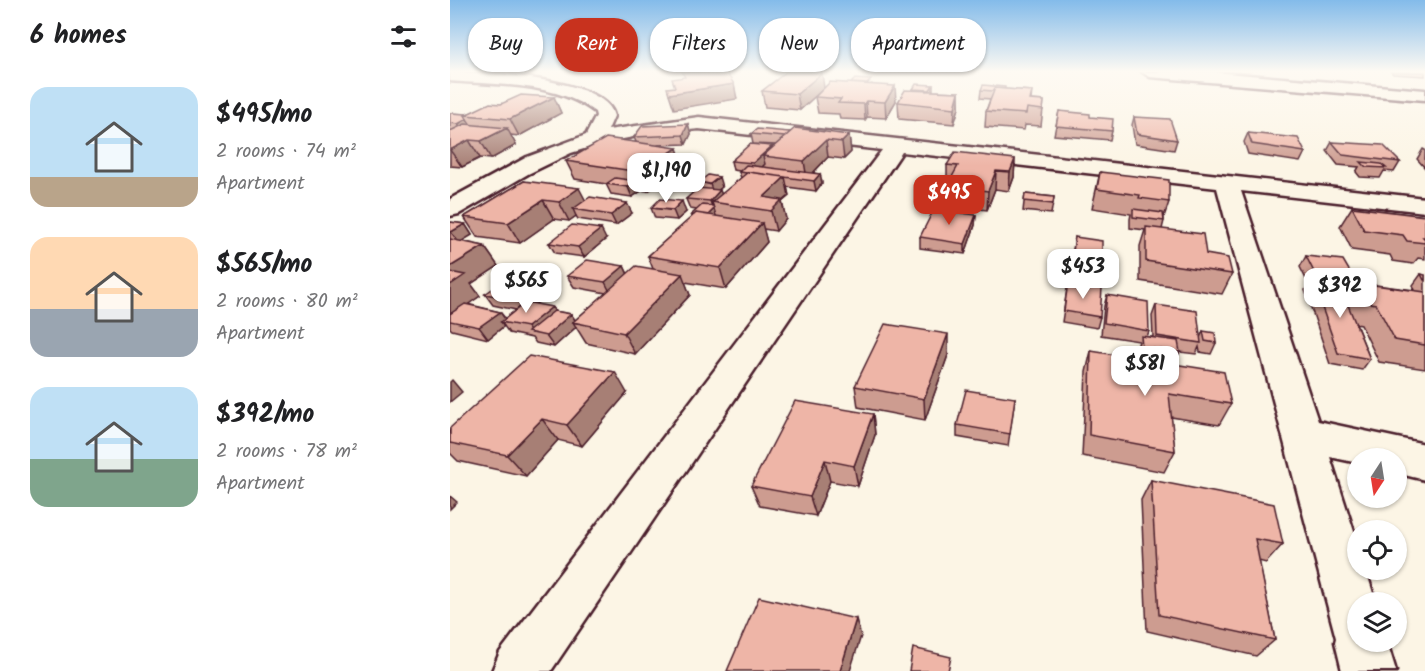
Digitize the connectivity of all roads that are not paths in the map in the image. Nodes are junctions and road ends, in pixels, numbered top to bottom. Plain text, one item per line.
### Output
1 (598, 103) edge
2 (594, 139) junction
3 (896, 145) junction
4 (1227, 183) junction
5 (1425, 205) edge
6 (450, 209) edge
7 (1303, 434) junction
8 (1425, 462) edge
9 (1348, 592) edge
10 (1364, 652) edge
11 (519, 671) edge
12 (1369, 671) edge

1 - 2 street
2 - 3 street
2 - 6 street
3 - 4 street
3 - 11 street
4 - 5 street
4 - 7 street
7 - 8 street
7 - 9 street
10 - 12 street

